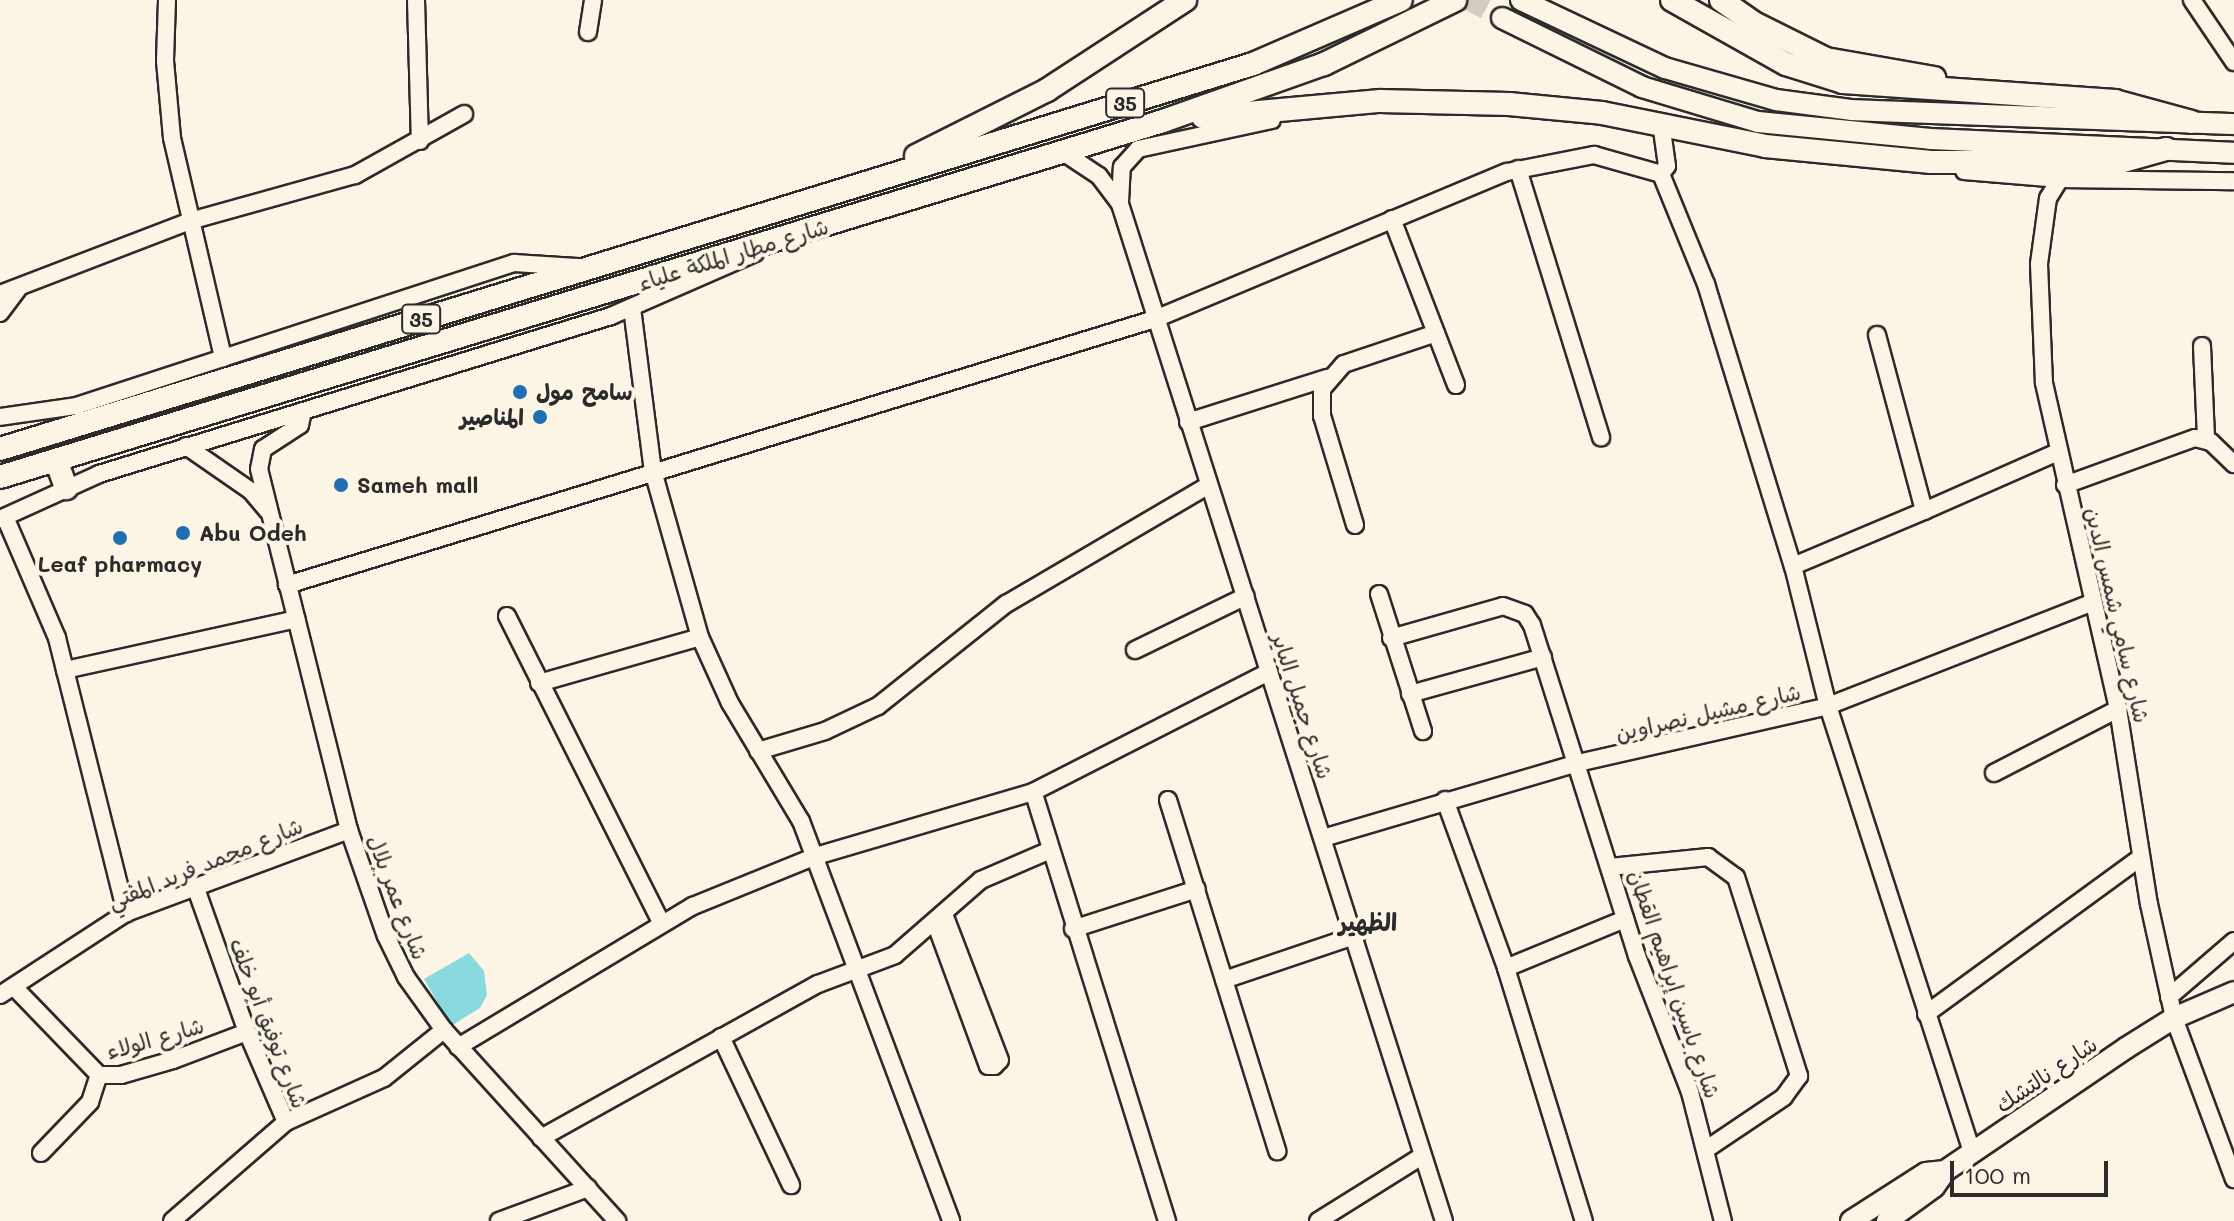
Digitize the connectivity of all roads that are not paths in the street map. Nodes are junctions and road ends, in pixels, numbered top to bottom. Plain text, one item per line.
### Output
1 (167, 0) edge
2 (416, 0) edge
3 (593, 0) edge
4 (1185, 0) edge
5 (1401, 0) edge
6 (1455, 0) edge
7 (1521, 0) edge
8 (1672, 0) edge
9 (1721, 0) edge
10 (2192, 0) edge
11 (1502, 18) tunnel mouth
12 (588, 32) dead end
13 (2234, 62) edge
14 (1977, 91) junction
15 (1380, 101) junction
16 (464, 114) dead end
17 (1163, 121) junction
18 (2191, 122) junction
19 (1661, 123) junction
20 (2234, 124) edge
21 (420, 141) junction
22 (2166, 149) junction
23 (1063, 152) junction
24 (2234, 153) edge
25 (1931, 162) junction
26 (1518, 169) junction
27 (1661, 174) junction
28 (2025, 177) junction
29 (2060, 179) junction
30 (2234, 181) edge
31 (843, 190) junction
32 (1120, 204) junction
33 (1392, 219) junction
34 (190, 221) junction
35 (2043, 221) junction
36 (780, 240) junction
37 (19, 288) junction
38 (0, 294) edge
39 (632, 308) junction
40 (0, 313) edge
41 (1155, 319) junction
42 (1436, 333) junction
43 (1877, 335) dead end
44 (296, 346) junction
45 (2202, 346) dead end
46 (223, 358) junction
47 (1327, 378) junction
48 (1456, 385) dead end
49 (303, 411) junction
50 (79, 415) junction
51 (0, 417) edge
52 (1188, 422) junction
53 (1601, 437) dead end
54 (2206, 439) junction
55 (186, 446) junction
56 (0, 449) edge
57 (2058, 452) junction
58 (56, 460) junction
59 (2234, 464) edge
60 (653, 471) junction
61 (0, 477) edge
62 (1209, 485) junction
63 (2065, 485) junction
64 (66, 488) junction
65 (1924, 511) junction
66 (272, 520) junction
67 (2, 521) edge
68 (1355, 525) dead end
69 (1793, 566) junction
70 (287, 585) junction
71 (1379, 594) dead end
72 (1246, 596) junction
73 (2093, 602) junction
74 (507, 616) dead end
75 (296, 619) junction
76 (700, 637) junction
77 (1391, 638) junction
78 (1135, 650) dead end
79 (1543, 657) junction
80 (65, 670) junction
81 (1269, 672) junction
82 (539, 683) junction
83 (1410, 694) junction
84 (1828, 706) junction
85 (2118, 709) junction
86 (1423, 731) dead end
87 (758, 751) junction
88 (1578, 763) junction
89 (1994, 773) dead end
90 (1033, 792) junction
91 (1168, 800) dead end
92 (1445, 800) junction
93 (349, 830) junction
94 (1323, 838) junction
95 (1049, 855) junction
96 (816, 856) junction
97 (2141, 857) junction
98 (1610, 867) junction
99 (196, 889) junction
100 (1197, 889) junction
101 (126, 913) junction
102 (1625, 919) junction
103 (661, 922) junction
104 (941, 922) junction
105 (1073, 929) junction
106 (1357, 935) junction
107 (2234, 941) edge
108 (1506, 968) junction
109 (850, 974) junction
110 (1224, 980) junction
111 (7, 991) edge
112 (2234, 992) edge
113 (2172, 1008) junction
114 (1926, 1014) junction
115 (444, 1030) junction
116 (247, 1032) junction
117 (721, 1037) junction
118 (986, 1042) dead end
119 (458, 1047) junction
120 (99, 1075) junction
121 (286, 1122) junction
122 (541, 1138) junction
123 (1708, 1148) junction
124 (1277, 1151) dead end
125 (41, 1153) dead end
126 (1972, 1153) junction
127 (1422, 1156) junction
128 (1945, 1171) junction
129 (2234, 1179) edge
130 (791, 1185) dead end
131 (588, 1188) junction
132 (178, 1219) edge
133 (499, 1221) edge
134 (617, 1221) edge
135 (951, 1221) edge
136 (1167, 1221) edge
137 (1318, 1221) edge
138 (1444, 1221) edge
139 (1584, 1221) edge
140 (1723, 1221) edge
141 (1851, 1221) edge
142 (1887, 1221) edge

1 - 34 street
2 - 21 street
3 - 12 street
4 - 31 highway
5 - 31 highway, شارع مطار الملكة علياء / 35
6 - 17 highway, شارع مطار الملكة علياء / 35
7 - 18 main road
8 - 14 highway
9 - 14 highway
10 - 13 street
11 - 22 main road
14 - 18 highway
15 - 17 highway
15 - 19 highway
15 - 32 street, شارع جميل الباير
16 - 21 street
17 - 23 highway, شارع مطار الملكة علياء / 35
18 - 20 main road
19 - 25 highway
19 - 27 street
21 - 34 street
22 - 24 main road
22 - 25 highway
23 - 32 street, شارع جميل الباير
23 - 36 highway, شارع مطار الملكة علياء / 35
25 - 28 street
26 - 27 street
26 - 33 street
26 - 53 street
27 - 69 street
28 - 29 street
28 - 35 street, شارع سامي شمس الدين
29 - 30 street
29 - 35 street, شارع سامي شمس الدين
31 - 44 highway, شارع مطار الملكة علياء / 35
32 - 41 street, شارع جميل الباير
33 - 41 street
33 - 42 street
34 - 37 street
34 - 46 street
35 - 57 street, شارع سامي شمس الدين
36 - 39 street
36 - 58 highway, شارع مطار الملكة علياء / 35
37 - 38 street
37 - 40 street
39 - 49 street
39 - 60 street
41 - 52 street, شارع جميل الباير
41 - 60 street
42 - 47 street
42 - 48 street
43 - 65 street
44 - 46 street
44 - 50 highway, شارع مطار الملكة علياء / 35
45 - 54 street
46 - 50 street
47 - 52 street
47 - 68 street
49 - 55 street
49 - 66 street, شارع عمر بلال
50 - 51 street
50 - 56 highway, شارع مطار الملكة علياء / 35
52 - 62 street, شارع جميل الباير
54 - 59 street
54 - 63 street
55 - 64 street
55 - 66 street, شارع عمر بلال
57 - 63 street, شارع سامي شمس الدين
57 - 65 street
58 - 61 highway, شارع مطار الملكة علياء / 35
58 - 64 highway
60 - 70 street
60 - 76 street
62 - 72 street, شارع جميل الباير
62 - 87 street
63 - 73 street, شارع سامي شمس الدين
64 - 67 street
65 - 69 street
66 - 70 street, شارع عمر بلال
67 - 80 street
69 - 84 street
70 - 75 street, شارع عمر بلال
71 - 77 street
72 - 78 street
72 - 81 street, شارع جميل الباير
73 - 84 street, شارع مشيل نصراوين
73 - 85 street, شارع سامي شمس الدين
74 - 82 street
75 - 80 street
75 - 93 street, شارع عمر بلال
76 - 82 street
76 - 87 street
77 - 79 street, شارع ياسين إبراهيم القطان
77 - 83 street
79 - 83 street
79 - 88 street, شارع ياسين إبراهيم القطان
80 - 101 street
81 - 90 street
81 - 94 street, شارع جميل الباير
82 - 103 street
83 - 86 street
84 - 88 street, شارع مشيل نصراوين
84 - 114 street
85 - 89 street
85 - 97 street, شارع سامي شمس الدين
87 - 96 street
88 - 92 street, شارع مشيل نصراوين
88 - 98 street, شارع ياسين إبراهيم القطان
90 - 95 street
90 - 96 street
91 - 100 street
92 - 94 street, شارع مشيل نصراوين
92 - 108 street
93 - 99 street, شارع محمد فريد المفتي
93 - 115 street, شارع عمر بلال
94 - 106 street, شارع جميل الباير
95 - 104 street
95 - 105 street
96 - 103 street
96 - 109 street
97 - 113 street, شارع سامي شمس الدين
97 - 114 street
98 - 102 street, شارع ياسين إبراهيم القطان
98 - 123 street
99 - 101 street, شارع محمد فريد المفتي
99 - 116 street, شارع توفيق أبو خلف
100 - 105 street
100 - 110 street
101 - 111 street, شارع محمد فريد المفتي
102 - 108 street
102 - 123 street, شارع ياسين إبراهيم القطان
103 - 119 street
104 - 109 street
104 - 118 street
105 - 136 street
106 - 110 street
106 - 127 street, شارع جميل الباير
107 - 113 street
108 - 139 street
109 - 117 street
109 - 135 street
110 - 124 street
111 - 120 street, شارع الولاء
112 - 113 main road, شارع نالتشك
113 - 126 main road, شارع نالتشك
113 - 129 street, شارع سامي شمس الدين
114 - 126 street
115 - 119 street, شارع عمر بلال
115 - 121 street
116 - 120 street, شارع الولاء
116 - 121 street, شارع توفيق أبو خلف
117 - 122 street
117 - 130 street
119 - 122 street, شارع عمر بلال
120 - 125 street
121 - 132 street, شارع توفيق أبو خلف
122 - 131 street, شارع عمر بلال
123 - 140 street, شارع ياسين إبراهيم القطان
126 - 128 main road, شارع نالتشك
127 - 137 street
127 - 138 street, شارع جميل الباير
128 - 141 main road, شارع نالتشك
128 - 142 main road, شارع نالتشك
131 - 133 street
131 - 134 street, شارع عمر بلال

